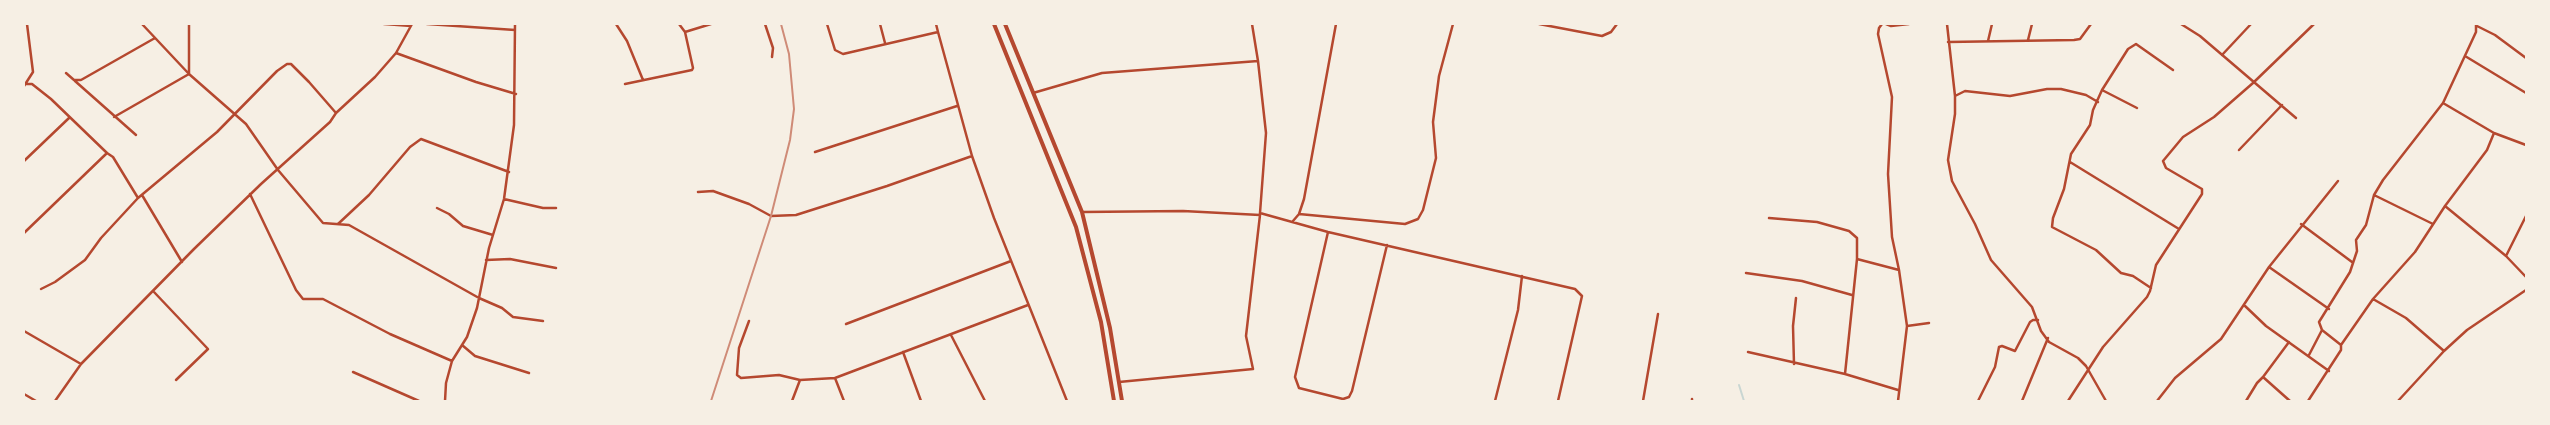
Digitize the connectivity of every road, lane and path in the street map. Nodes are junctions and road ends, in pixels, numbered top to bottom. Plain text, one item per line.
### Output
1 (26, 24) edge
2 (142, 24) edge
3 (189, 24) edge
4 (384, 24) edge
5 (427, 24) edge
6 (515, 24) edge
7 (616, 24) edge
8 (679, 24) edge
9 (711, 24) edge
10 (765, 24) edge
11 (826, 24) edge
12 (880, 24) edge
13 (936, 24) edge
14 (994, 24) edge
15 (1005, 24) edge
16 (1252, 24) edge
17 (1336, 24) edge
18 (1453, 24) edge
19 (1538, 24) edge
20 (1617, 24) edge
21 (1886, 24) edge
22 (1910, 24) edge
23 (1947, 24) edge
24 (1992, 24) edge
25 (2032, 24) edge
26 (2091, 24) edge
27 (2182, 24) edge
28 (2251, 24) edge
29 (2314, 24) edge
30 (412, 25) edge
31 (1882, 25) edge
32 (2476, 25) edge
33 (515, 30) junction
34 (685, 32) junction
35 (938, 32) junction
36 (155, 38) junction
37 (2028, 40) junction
38 (1988, 41) junction
39 (1948, 42) junction
40 (885, 44) junction
41 (396, 53) junction
42 (2222, 55) junction
43 (2465, 56) junction
44 (772, 57) dead end
45 (2526, 58) edge
46 (1258, 62) junction
47 (2173, 70) dead end
48 (66, 73) dead end
49 (189, 74) junction
50 (74, 80) junction
51 (643, 80) junction
52 (2253, 83) junction
53 (625, 84) dead end
54 (25, 85) edge
55 (2102, 90) junction
56 (1033, 93) junction
57 (2526, 93) edge
58 (516, 94) junction
59 (1955, 96) junction
60 (2098, 102) junction
61 (2444, 103) junction
62 (2282, 105) junction
63 (957, 106) junction
64 (2137, 108) dead end
65 (336, 113) junction
66 (235, 114) junction
67 (114, 117) junction
68 (69, 118) junction
69 (2296, 118) dead end
70 (2494, 133) junction
71 (136, 135) dead end
72 (2526, 145) edge
73 (2238, 150) dead end
74 (815, 152) dead end
75 (107, 153) junction
76 (972, 156) junction
77 (24, 161) edge
78 (2070, 162) junction
79 (278, 170) junction
80 (509, 172) junction
81 (2338, 180) dead end
82 (698, 192) dead end
83 (250, 194) junction
84 (142, 195) junction
85 (2374, 195) junction
86 (138, 198) junction
87 (504, 199) junction
88 (2445, 206) junction
89 (437, 208) dead end
90 (556, 208) dead end
91 (1082, 212) junction
92 (1260, 214) junction
93 (1299, 214) junction
94 (2526, 216) edge
95 (1769, 218) dead end
96 (1293, 221) junction
97 (2301, 224) junction
98 (2433, 224) junction
99 (336, 225) junction
100 (2179, 230) junction
101 (1328, 232) junction
102 (24, 233) edge
103 (493, 235) junction
104 (1387, 245) junction
105 (2506, 256) junction
106 (1857, 259) junction
107 (486, 260) junction
108 (1011, 261) junction
109 (182, 262) junction
110 (2352, 262) junction
111 (2269, 266) junction
112 (556, 268) dead end
113 (1899, 270) junction
114 (1746, 273) dead end
115 (1522, 276) junction
116 (2526, 277) edge
117 (2151, 288) junction
118 (41, 289) dead end
119 (2526, 290) edge
120 (154, 292) junction
121 (1852, 295) junction
122 (479, 298) junction
123 (1796, 298) dead end
124 (2373, 299) junction
125 (1028, 305) junction
126 (2244, 305) junction
127 (2329, 309) junction
128 (1658, 314) dead end
129 (2039, 320) junction
130 (543, 321) dead end
131 (749, 321) dead end
132 (1929, 323) dead end
133 (846, 324) dead end
134 (1908, 326) junction
135 (2322, 330) junction
136 (24, 331) edge
137 (951, 335) junction
138 (2048, 338) junction
139 (2289, 342) junction
140 (462, 344) junction
141 (2341, 345) junction
142 (2444, 351) junction
143 (903, 352) junction
144 (1748, 352) dead end
145 (2309, 355) junction
146 (452, 361) junction
147 (81, 364) junction
148 (1794, 364) junction
149 (2089, 370) junction
150 (2329, 371) junction
151 (353, 372) dead end
152 (529, 373) dead end
153 (1845, 374) junction
154 (2264, 377) junction
155 (835, 378) junction
156 (176, 380) dead end
157 (800, 380) junction
158 (1119, 382) junction
159 (1898, 390) junction
160 (24, 394) edge
161 (1349, 399) edge
162 (36, 401) edge
163 (55, 401) edge
164 (419, 401) edge
165 (445, 401) edge
166 (792, 401) edge
167 (844, 401) edge
168 (921, 401) edge
169 (985, 401) edge
170 (1067, 401) edge
171 (1114, 401) edge
172 (1122, 401) edge
173 (1495, 401) edge
174 (1558, 401) edge
175 (1643, 401) edge
176 (1898, 401) edge
177 (1978, 401) edge
178 (2022, 401) edge
179 (2068, 401) edge
180 (2106, 401) edge
181 (2157, 401) edge
182 (2246, 401) edge
183 (2290, 401) edge
184 (2308, 401) edge
185 (2398, 401) edge

1 - 54 street
2 - 36 street
3 - 49 street
4 - 30 street
5 - 33 street
6 - 33 street
7 - 51 street
8 - 34 street
9 - 34 street
10 - 44 street
11 - 40 street
12 - 40 street
13 - 35 street
14 - 171 main road
15 - 56 main road
16 - 46 street
17 - 93 street
18 - 93 street
19 - 20 street
21 - 22 street
21 - 31 street
23 - 39 street
24 - 38 street
25 - 37 street
26 - 37 street
27 - 42 street
28 - 42 street
29 - 52 street
30 - 41 street
31 - 113 street
32 - 43 street
32 - 45 street
33 - 58 street
34 - 51 street
35 - 40 street
35 - 63 street
36 - 49 street
36 - 50 street
37 - 38 street
38 - 39 street
39 - 59 street
41 - 58 street
41 - 65 street
42 - 52 street
43 - 57 street
43 - 61 street
46 - 56 street
46 - 92 street
47 - 55 street
48 - 50 street
49 - 66 street
49 - 67 street
50 - 67 street
51 - 53 street
52 - 62 street
52 - 100 street
54 - 68 street
55 - 60 street
55 - 64 street
56 - 91 main road
58 - 80 street
59 - 60 street
59 - 129 street
60 - 78 street
61 - 70 street
61 - 85 street
62 - 69 street
62 - 73 street
63 - 74 street
63 - 76 street
65 - 66 street
65 - 79 street
66 - 79 street
66 - 84 street
67 - 71 street
68 - 75 street
68 - 77 street
70 - 72 street
70 - 88 street
75 - 86 street
75 - 102 street
76 - 82 street
76 - 108 street
78 - 100 street
78 - 117 street
79 - 83 street
79 - 99 street
80 - 87 street
80 - 99 street
81 - 97 street
83 - 109 street
83 - 146 street
84 - 86 street
84 - 109 street
85 - 98 street
85 - 110 street
86 - 118 street
87 - 90 street
87 - 103 street
88 - 98 street
88 - 105 street
89 - 103 street
91 - 92 street
91 - 158 main road
92 - 96 street
92 - 158 street
93 - 96 street
94 - 105 street
95 - 106 street
96 - 101 street
97 - 110 street
97 - 111 street
98 - 124 street
99 - 122 street
100 - 117 street
101 - 104 street
101 - 161 street
103 - 107 street
104 - 115 street
104 - 161 street
105 - 116 street
106 - 113 street
106 - 121 street
107 - 112 street
107 - 122 street
108 - 125 street
108 - 133 street
109 - 120 street
110 - 127 street
111 - 126 street
111 - 127 street
113 - 134 street
114 - 121 street
115 - 173 street
115 - 174 street
117 - 149 street
119 - 142 street
120 - 147 street
120 - 156 street
121 - 153 street
122 - 130 street
122 - 140 street
123 - 148 street
124 - 141 street
124 - 142 street
125 - 137 street
125 - 170 street
126 - 139 street
126 - 181 street
127 - 135 street
128 - 175 street
129 - 138 street
129 - 177 street
131 - 157 street
132 - 134 street
134 - 159 street
135 - 141 street
135 - 145 street
136 - 147 street
137 - 143 street
137 - 169 street
138 - 149 street
138 - 178 street
139 - 145 street
139 - 154 street
140 - 146 street
140 - 152 street
141 - 150 street
142 - 185 street
143 - 155 street
143 - 168 street
144 - 148 street
145 - 150 street
146 - 165 street
147 - 163 street
148 - 153 street
149 - 179 street
149 - 180 street
150 - 184 street
151 - 164 street
153 - 159 street
154 - 182 street
154 - 183 street
155 - 157 street
155 - 167 street
157 - 166 street
158 - 172 main road
159 - 176 street
160 - 162 street

